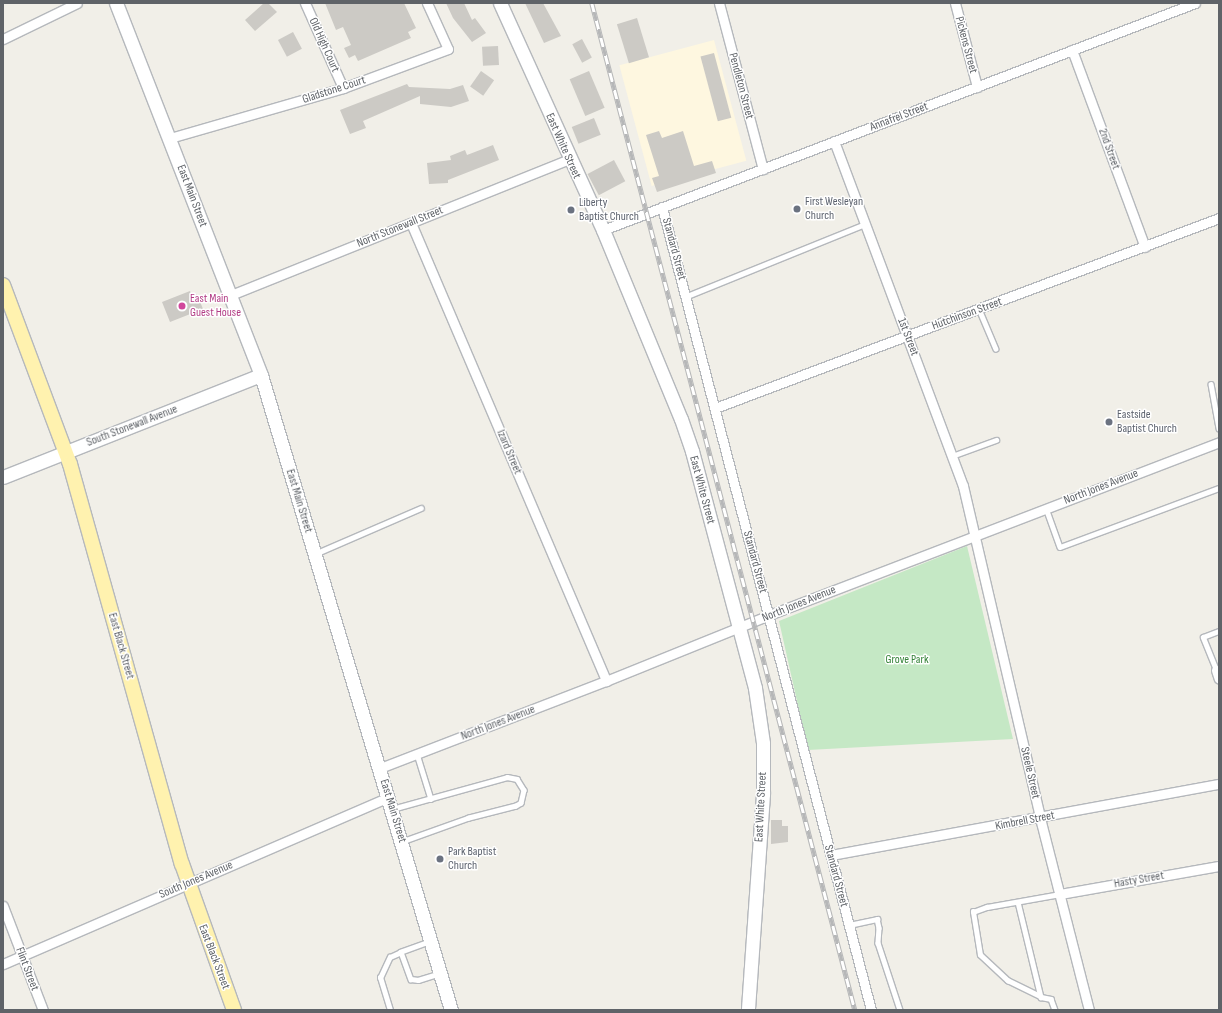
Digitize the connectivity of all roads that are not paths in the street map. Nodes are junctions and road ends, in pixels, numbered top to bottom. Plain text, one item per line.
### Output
1 (77, 3) edge
2 (116, 3) edge
3 (305, 3) edge
4 (427, 3) edge
5 (500, 3) edge
6 (719, 3) edge
7 (954, 3) edge
8 (1193, 3) edge
9 (3, 39) edge
10 (1072, 50) junction
11 (977, 87) junction
12 (343, 88) junction
13 (170, 138) junction
14 (834, 141) junction
15 (569, 159) junction
16 (762, 169) junction
17 (662, 207) junction
18 (1219, 218) edge
19 (411, 223) junction
20 (865, 224) junction
21 (603, 230) junction
22 (1145, 247) junction
23 (3, 285) edge
24 (231, 295) junction
25 (687, 296) junction
26 (980, 309) junction
27 (907, 336) junction
28 (996, 349) dead end
29 (261, 375) junction
30 (1211, 384) dead end
31 (715, 408) junction
32 (1219, 428) edge
33 (996, 440) dead end
34 (1219, 442) edge
35 (66, 452) junction
36 (952, 456) junction
37 (3, 477) edge
38 (1219, 488) edge
39 (421, 508) dead end
40 (1046, 508) junction
41 (974, 536) junction
42 (315, 554) junction
43 (769, 614) junction
44 (740, 628) junction
45 (1219, 631) edge
46 (1217, 675) edge
47 (606, 681) junction
48 (417, 754) junction
49 (380, 768) junction
50 (1219, 784) edge
51 (432, 799) junction
52 (390, 803) junction
53 (1040, 818) junction
54 (402, 842) junction
55 (831, 854) junction
56 (1219, 866) edge
57 (188, 884) junction
58 (1060, 894) junction
59 (1018, 902) junction
60 (3, 906) edge
61 (849, 924) junction
62 (432, 941) junction
63 (401, 952) junction
64 (22, 956) junction
65 (3, 964) edge
66 (442, 973) junction
67 (1041, 997) junction
68 (43, 1010) edge
69 (234, 1010) edge
70 (390, 1010) edge
71 (451, 1010) edge
72 (748, 1010) edge
73 (871, 1010) edge
74 (900, 1010) edge
75 (1055, 1010) edge
76 (1089, 1010) edge

1 - 9 street
2 - 13 street, East Main Street
3 - 12 street, Old High Court
4 - 12 street, Gladstone Court
5 - 15 street, East White Street
6 - 16 street, Pendleton Street
7 - 11 street, Pickens Street
8 - 10 street, Annafrel Street
10 - 11 street, Annafrel Street
10 - 22 street, 2nd Street
11 - 14 street, Annafrel Street
12 - 13 street, Gladstone Court
13 - 24 street, East Main Street
14 - 16 street, Annafrel Street
14 - 20 street, 1st Street
15 - 19 street, North Stonewall Street
15 - 21 street, East White Street
16 - 17 street, Annafrel Street
17 - 21 street, Annafrel Street
17 - 25 street, Standard Street
18 - 22 street, Hutchinson Street
19 - 24 street, North Stonewall Street
19 - 47 street, Izard Street
20 - 25 lane
20 - 27 street, 1st Street
21 - 44 street, East White Street
22 - 26 street, Hutchinson Street
23 - 35 main road, East Black Street
24 - 29 street, East Main Street
25 - 31 street, Standard Street
26 - 27 street, Hutchinson Street
26 - 28 lane
27 - 31 street, Hutchinson Street
27 - 36 street, 1st Street
29 - 35 street, South Stonewall Avenue
29 - 42 street, East Main Street
30 - 32 lane
31 - 43 street, Standard Street
33 - 36 lane
34 - 40 street, North Jones Avenue
35 - 37 street, South Stonewall Avenue
35 - 57 main road, East Black Street
36 - 41 street, 1st Street
38 - 40 lane
39 - 42 lane
40 - 41 street, North Jones Avenue
41 - 43 street, North Jones Avenue
41 - 53 street, Steele Street
42 - 49 street, East Main Street
43 - 44 street, North Jones Avenue
43 - 55 street, Standard Street
44 - 47 street, North Jones Avenue
44 - 72 street, East White Street
45 - 46 lane
47 - 48 street, North Jones Avenue
48 - 49 street, North Jones Avenue
48 - 51 lane
49 - 52 street, East Main Street
50 - 53 street, Kimbrell Street
51 - 52 lane
51 - 54 lane
52 - 54 street, East Main Street
52 - 57 street, South Jones Avenue
53 - 55 street, Kimbrell Street
53 - 58 street, Steele Street
54 - 62 street, East Main Street
55 - 61 street, Standard Street
56 - 58 street, Hasty Street
57 - 64 street, South Jones Avenue
57 - 69 main road, East Black Street
58 - 59 lane
58 - 76 street, Steele Street
59 - 67 lane
59 - 67 lane
60 - 64 street, Flint Street
61 - 73 street, Standard Street
61 - 74 lane
62 - 63 lane
62 - 66 street, East Main Street
63 - 66 lane
63 - 70 lane
64 - 65 street, South Jones Avenue
64 - 68 street, Flint Street
66 - 71 street, East Main Street
67 - 75 lane

